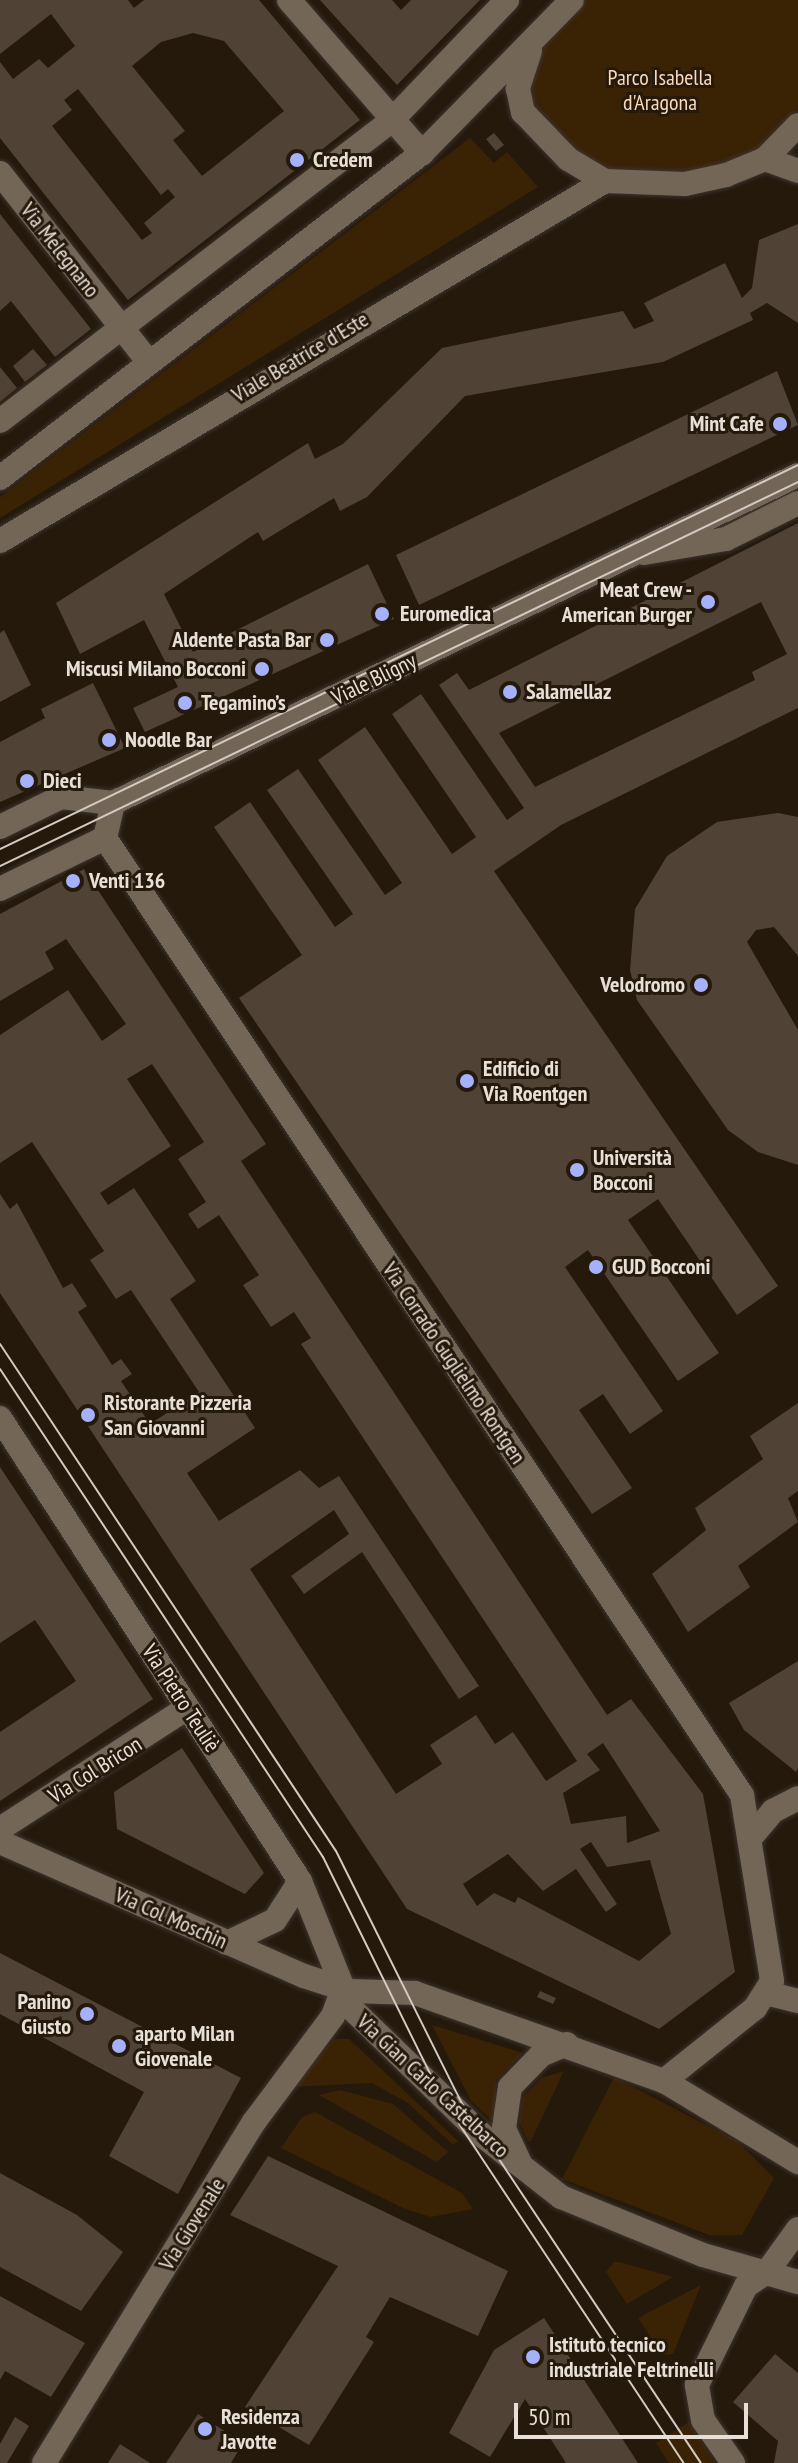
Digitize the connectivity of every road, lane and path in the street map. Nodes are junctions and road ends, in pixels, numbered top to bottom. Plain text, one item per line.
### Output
1 (289, 0) edge
2 (507, 0) edge
3 (572, 0) edge
4 (533, 41) junction
5 (393, 119) junction
6 (798, 125) edge
7 (422, 153) junction
8 (765, 159) junction
9 (798, 171) edge
10 (0, 173) edge
11 (605, 181) junction
12 (121, 327) junction
13 (148, 361) junction
14 (0, 421) edge
15 (798, 475) edge
16 (0, 478) edge
17 (798, 503) edge
18 (0, 541) edge
19 (634, 555) junction
20 (113, 803) junction
21 (0, 827) edge
22 (105, 838) junction
23 (0, 889) edge
24 (0, 1418) edge
25 (187, 1708) junction
26 (798, 1798) edge
27 (0, 1829) edge
28 (752, 1836) junction
29 (0, 1842) edge
30 (300, 1881) junction
31 (227, 1943) junction
32 (343, 1989) junction
33 (766, 1993) junction
34 (798, 2001) edge
35 (567, 2044) junction
36 (664, 2081) junction
37 (798, 2162) edge
38 (523, 2170) junction
39 (798, 2229) edge
40 (767, 2272) junction
41 (798, 2282) edge
42 (44, 2463) edge
43 (733, 2463) edge

1 - 5 street
2 - 5 street
3 - 4 street
4 - 7 street
4 - 11 street
5 - 7 street
5 - 12 street
6 - 8 street
7 - 13 street
8 - 9 street
8 - 11 street
10 - 12 street, Via Melegnano
11 - 18 street, Viale Beatrice d'Este
12 - 13 street
12 - 14 street
13 - 16 street
15 - 19 street, Viale Bligny
17 - 19 street, Viale Bligny
19 - 20 street, Viale Bligny
20 - 21 street
20 - 22 street
22 - 23 street
22 - 28 street, Via Corrado Guglielmo Rontgen
24 - 25 street, Via Pietro Teuliè
25 - 27 street, Via Col Bricon
25 - 30 street, Via Pietro Teuliè
26 - 28 street
28 - 33 street, Via Corrado Guglielmo Rontgen
29 - 31 street, Via Col Moschin
30 - 31 street
30 - 32 street, Via Pietro Teuliè
31 - 32 street, Via Col Moschin
32 - 35 street, Via Gian Carlo Castelbarco
32 - 38 street, Via Gian Carlo Castelbarco
32 - 42 street, Via Giovenale
33 - 34 street
33 - 36 street
35 - 36 street, Via Gian Carlo Castelbarco
35 - 38 street
36 - 37 street, Via Gian Carlo Castelbarco
38 - 40 street, Via Gian Carlo Castelbarco
39 - 40 street
40 - 41 street, Via Gian Carlo Castelbarco
40 - 43 street

